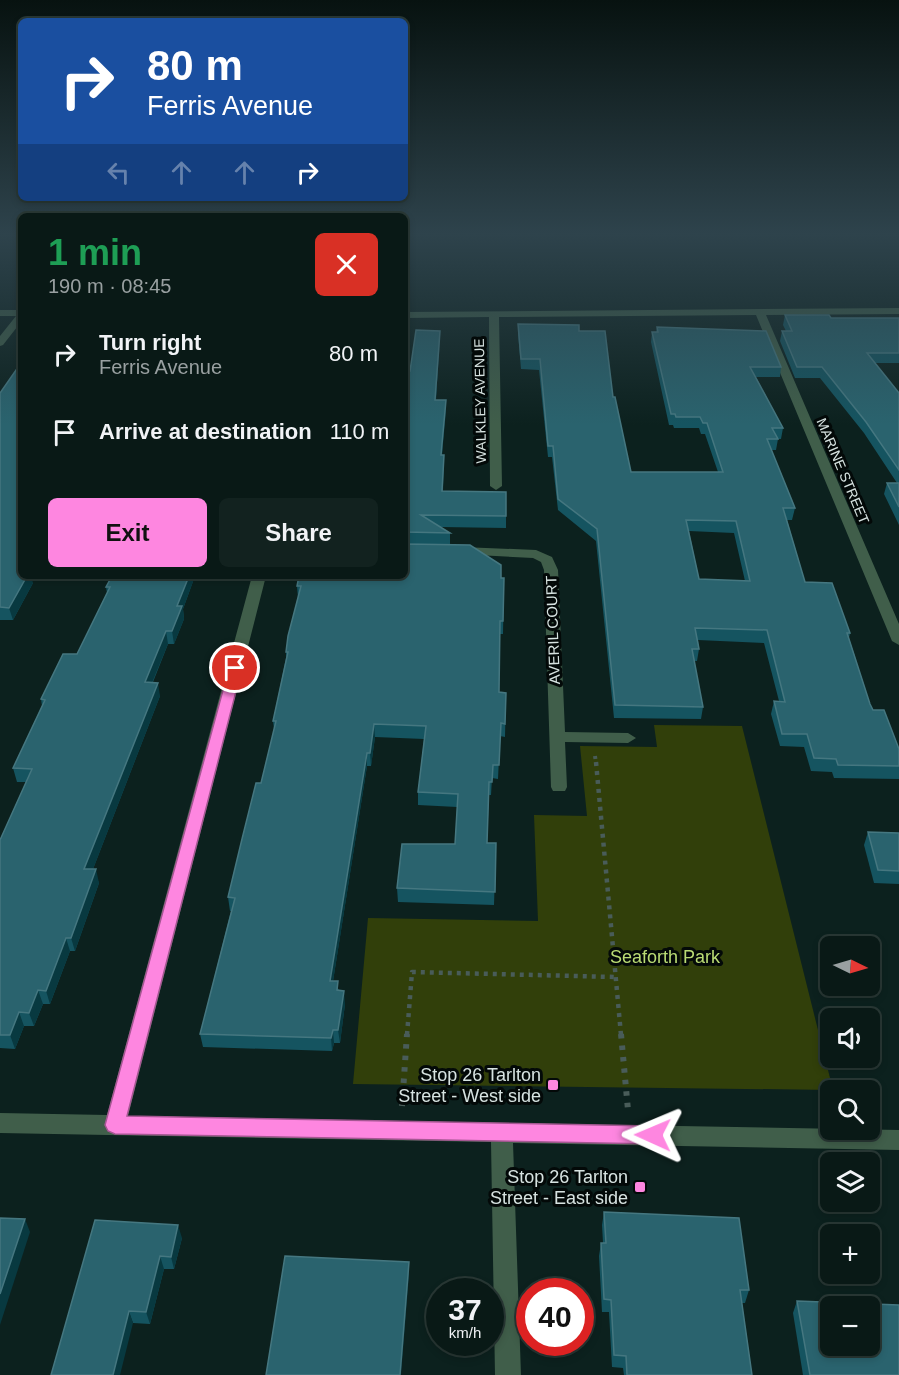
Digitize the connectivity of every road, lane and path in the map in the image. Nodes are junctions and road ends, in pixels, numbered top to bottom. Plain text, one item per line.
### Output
1 (899, 311) edge
2 (0, 313) edge
3 (760, 313) junction
4 (18, 314) edge
5 (408, 315) edge
6 (494, 316) junction
7 (18, 318) edge
8 (0, 343) edge
9 (496, 486) dead end
10 (451, 551) edge
11 (259, 579) edge
12 (899, 641) edge
13 (557, 737) junction
14 (594, 738) junction
15 (628, 738) dead end
16 (559, 787) dead end
17 (616, 977) junction
18 (0, 1123) edge
19 (115, 1125) junction
20 (400, 1129) junction
21 (502, 1131) junction
22 (631, 1134) junction
23 (899, 1140) edge
24 (508, 1375) edge

1 - 3 street
2 - 4 street
3 - 6 street
3 - 12 street, MARINE STREET
5 - 6 street
6 - 9 street, WALKLEY AVENUE
7 - 8 street
10 - 13 street, AVERIL COURT
11 - 19 street
13 - 14 street
13 - 16 street, AVERIL COURT
14 - 15 street
14 - 17 path
17 - 20 path
17 - 22 path
18 - 19 street
19 - 20 street
20 - 21 street
21 - 22 street
21 - 24 street
22 - 23 street

